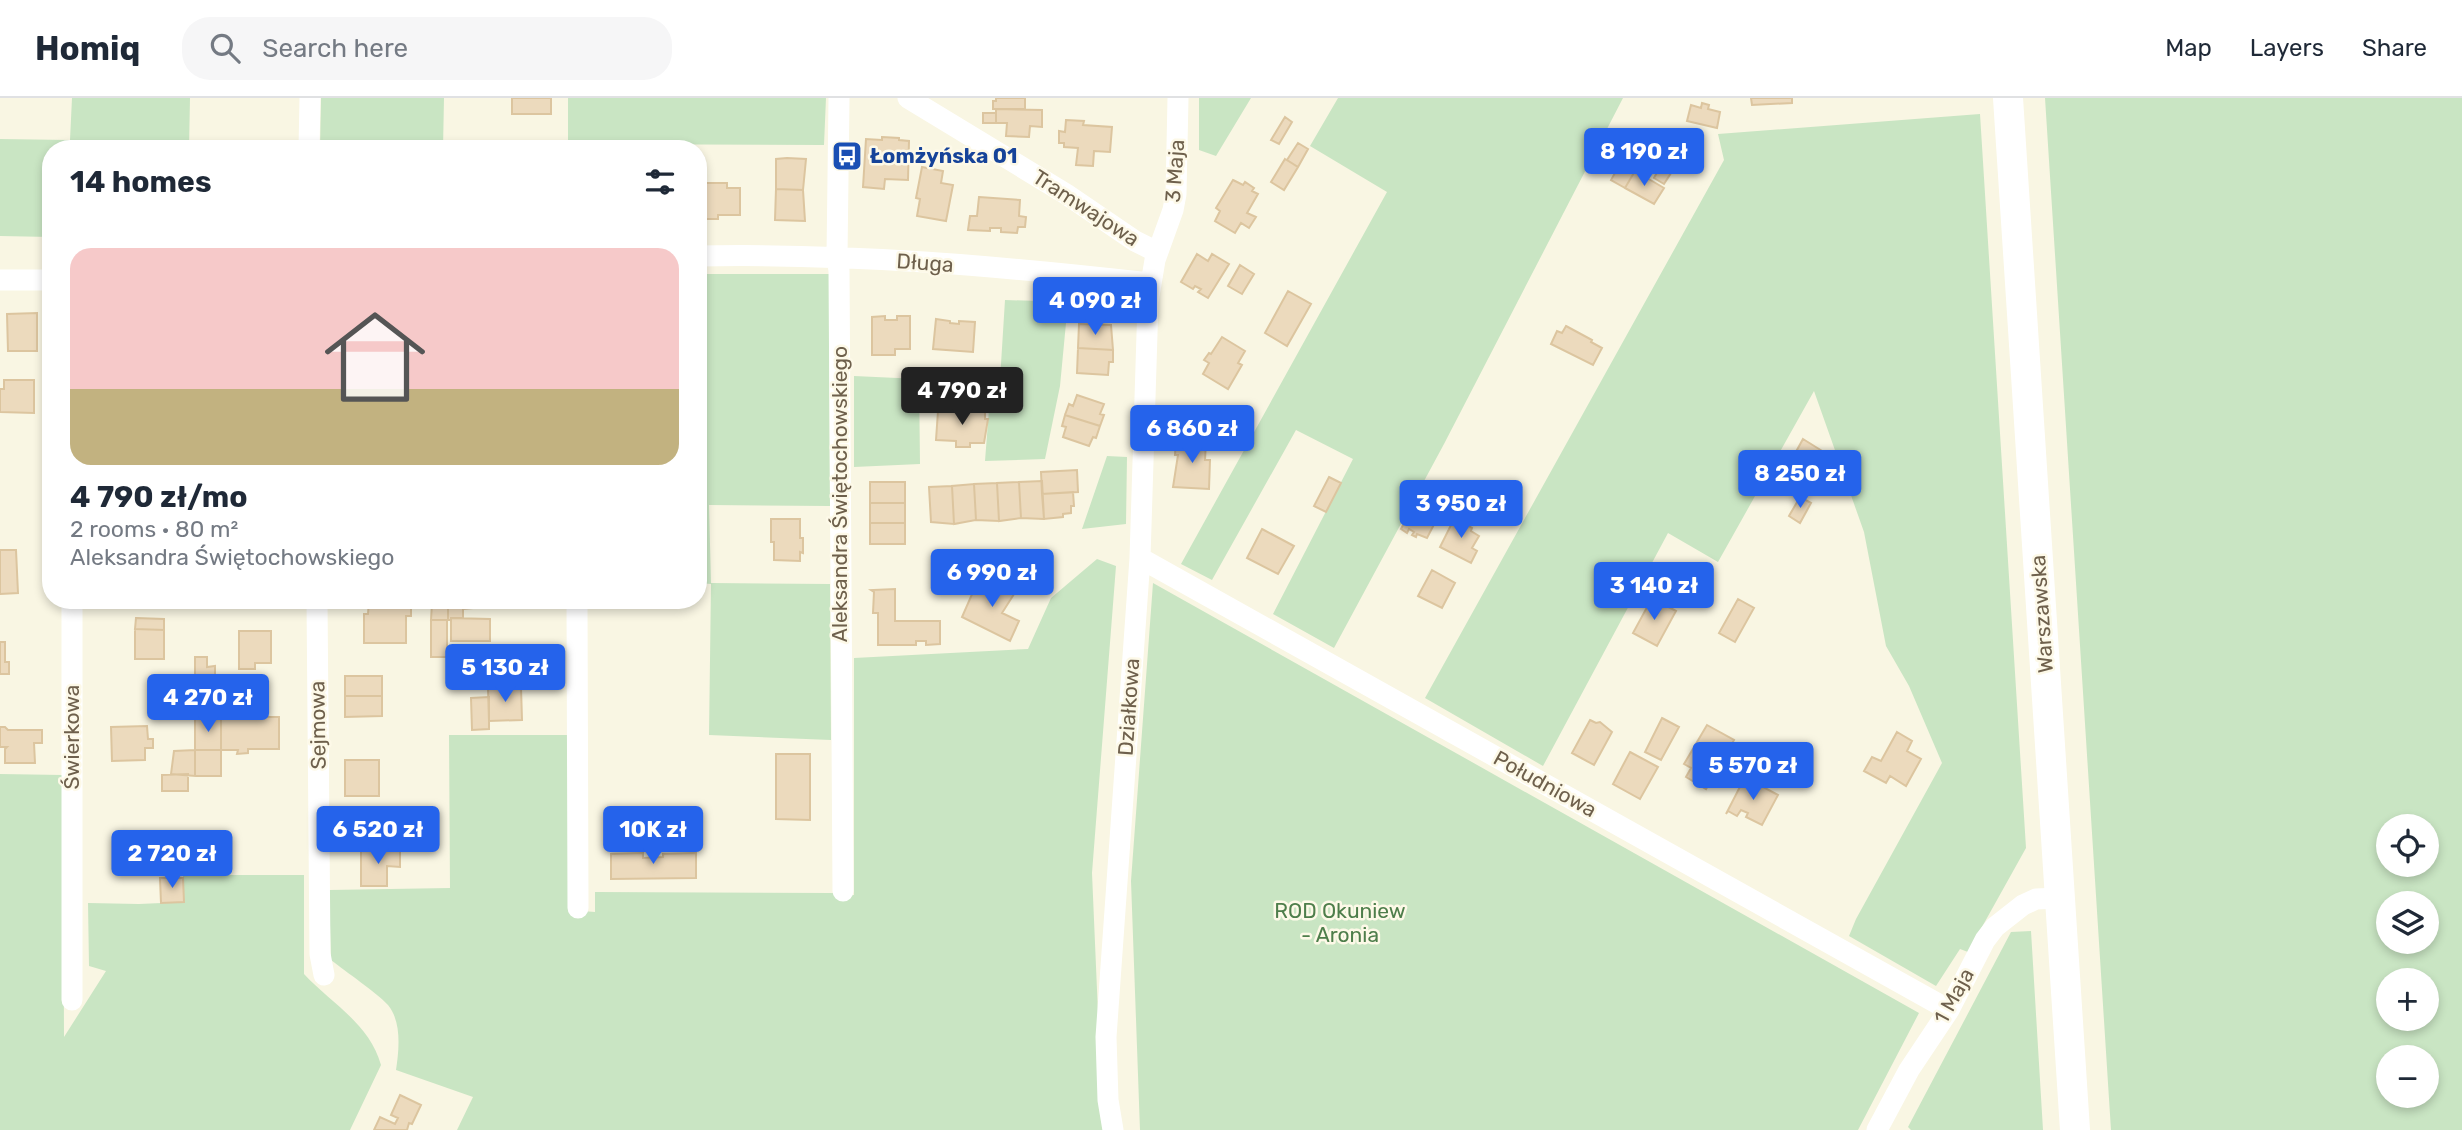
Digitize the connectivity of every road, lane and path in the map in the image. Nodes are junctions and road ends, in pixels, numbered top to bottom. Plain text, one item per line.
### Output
1 (310, 98) edge
2 (839, 98) edge
3 (908, 98) edge
4 (1178, 98) edge
5 (2008, 98) edge
6 (309, 140) edge
7 (1157, 252) junction
8 (707, 256) edge
9 (837, 256) junction
10 (42, 280) edge
11 (0, 281) edge
12 (1150, 284) junction
13 (1140, 558) junction
14 (72, 609) edge
15 (317, 609) edge
16 (577, 609) edge
17 (843, 891) dead end
18 (2060, 898) junction
19 (578, 908) dead end
20 (324, 975) dead end
21 (72, 1000) dead end
22 (1949, 1010) junction
23 (1113, 1130) edge
24 (1877, 1130) edge
25 (2075, 1130) edge

1 - 6 street
2 - 9 street, Aleksandra Świętochowskiego
3 - 7 street, Tramwajowa
4 - 7 street, 3 Maja
5 - 18 main road, Warszawska
7 - 12 street, 3 Maja
8 - 9 street, Długa
9 - 12 street, Długa
9 - 17 street, Aleksandra Świętochowskiego
10 - 11 street
12 - 13 street, Działkowa
13 - 22 street, Południowa
13 - 23 street, Działkowa
14 - 21 street, Świerkowa
15 - 20 street, Sejmowa
16 - 19 street
18 - 22 street, 1 Maja
18 - 25 main road, Warszawska
22 - 24 street, 1 Maja

